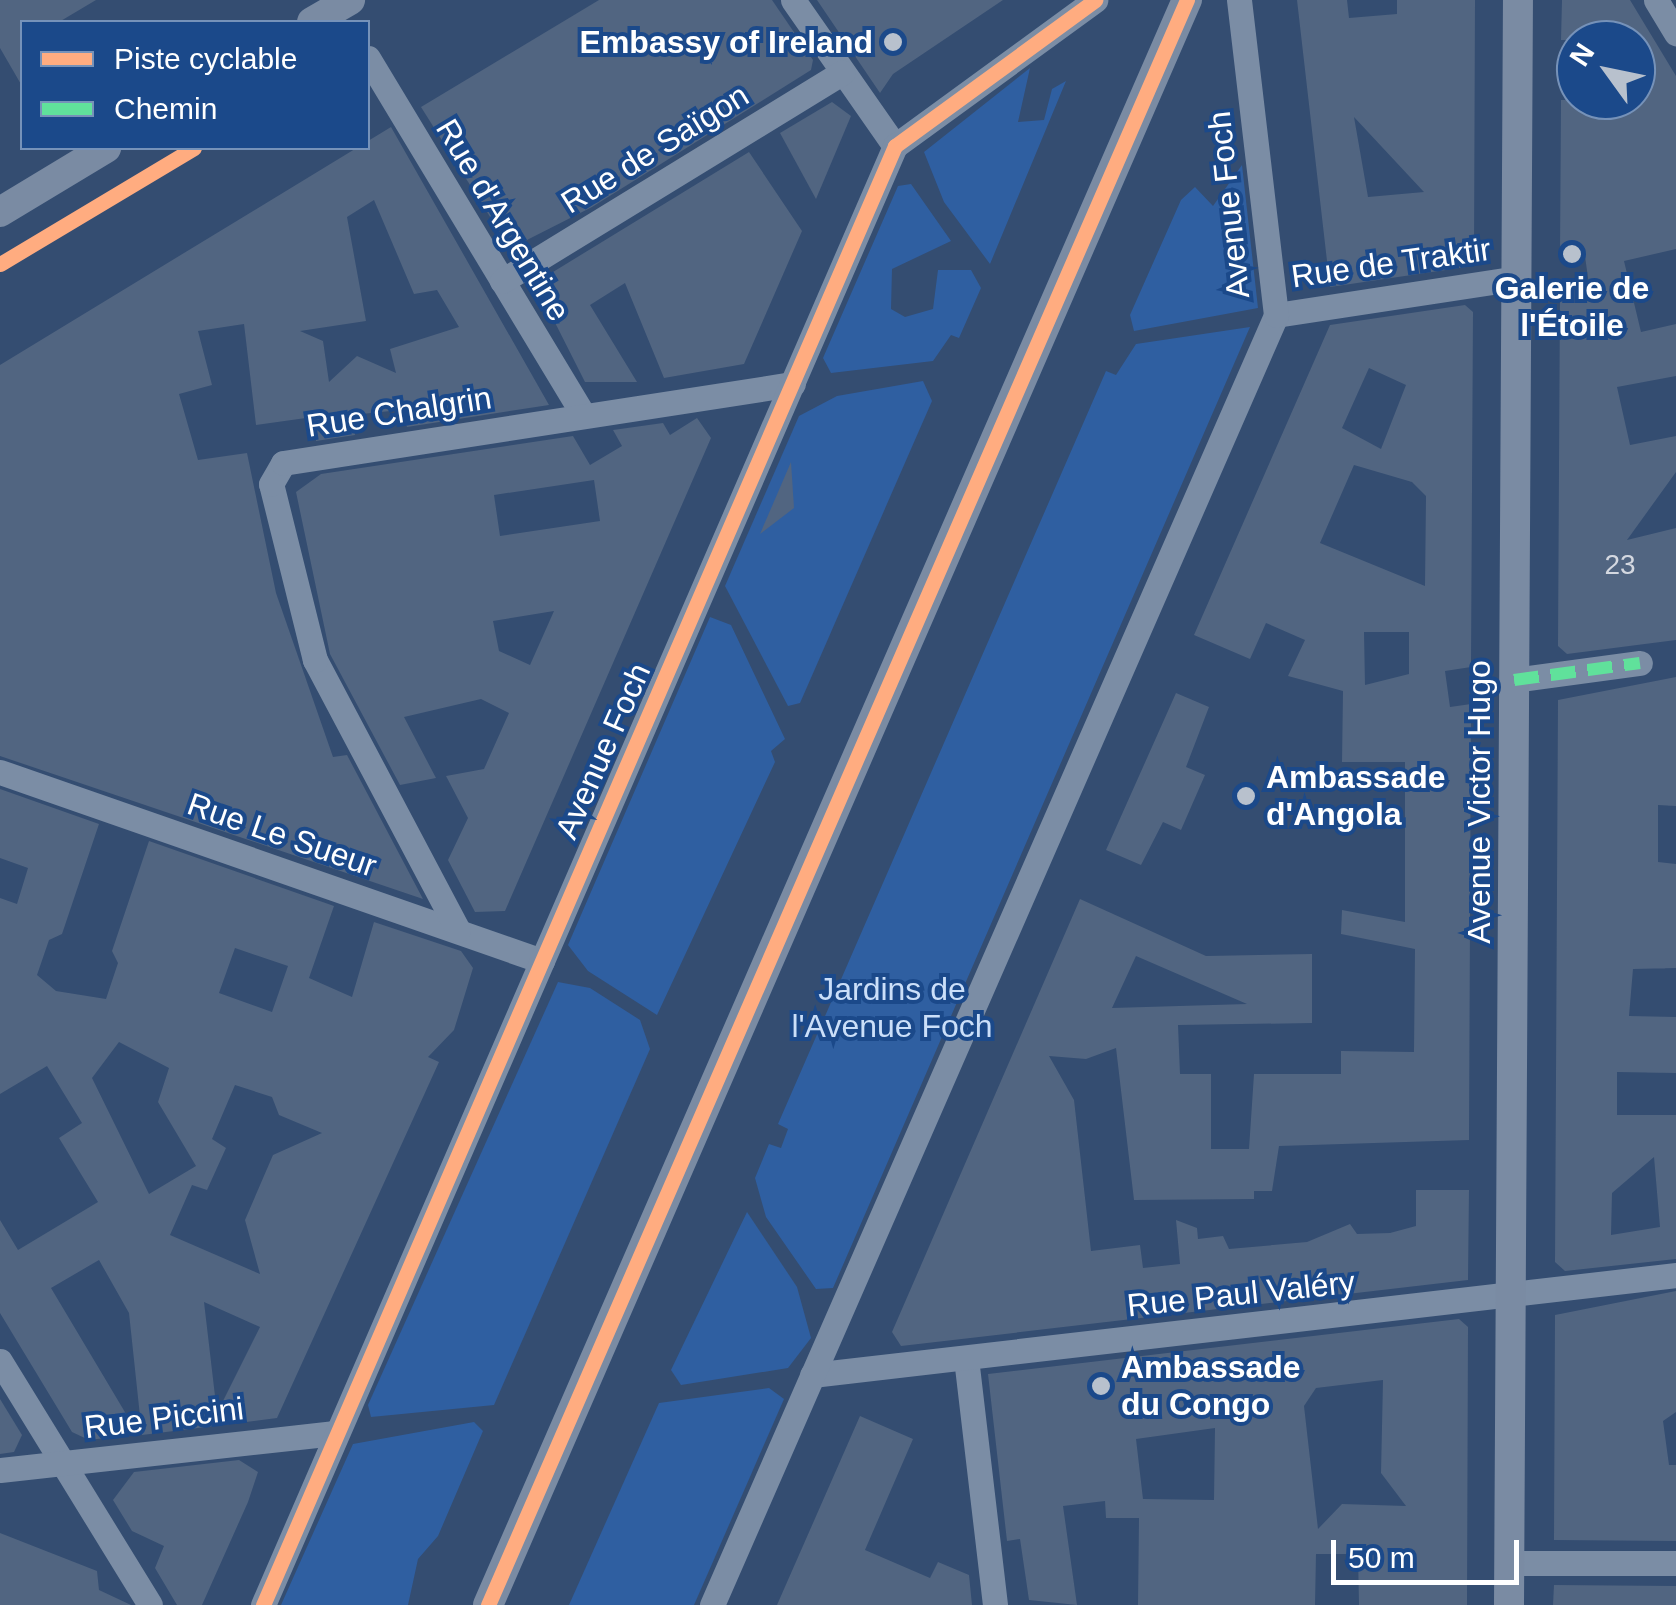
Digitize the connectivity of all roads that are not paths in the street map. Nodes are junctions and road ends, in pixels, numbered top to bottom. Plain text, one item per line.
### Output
1 (793, 0) edge
2 (1094, 0) edge
3 (1186, 0) edge
4 (1239, 0) edge
5 (1518, 0) edge
6 (1656, 0) edge
7 (1676, 33) edge
8 (370, 61) edge
9 (842, 73) junction
10 (895, 146) junction
11 (103, 150) edge
12 (0, 212) edge
13 (1516, 278) junction
14 (502, 281) junction
15 (1276, 314) junction
16 (792, 384) junction
17 (584, 416) junction
18 (1640, 663) dead end
19 (1514, 680) junction
20 (0, 772) edge
21 (458, 930) junction
22 (542, 961) junction
23 (1676, 1275) edge
24 (1511, 1296) junction
25 (966, 1358) junction
26 (0, 1361) edge
27 (812, 1375) junction
28 (335, 1433) junction
29 (62, 1462) junction
30 (0, 1470) edge
31 (1676, 1563) edge
32 (1509, 1564) junction
33 (150, 1605) edge
34 (262, 1605) edge
35 (488, 1605) edge
36 (712, 1605) edge
37 (995, 1605) edge
38 (1509, 1605) edge

1 - 9 street
2 - 10 street
3 - 35 main road
4 - 15 street, Avenue Foch
5 - 13 main road, Avenue Victor Hugo
6 - 7 street
8 - 14 street, Rue d'Argentine
9 - 10 street
9 - 14 street, Rue de Saïgon
10 - 16 street, Avenue Foch
11 - 12 main road
13 - 15 street, Rue de Traktir
13 - 19 main road, Avenue Victor Hugo
14 - 17 street, Rue d'Argentine
15 - 27 street, Avenue Foch
16 - 17 street, Rue Chalgrin
16 - 22 street, Avenue Foch
17 - 21 street, Rue Chalgrin
18 - 19 street
19 - 24 main road, Avenue Victor Hugo
20 - 21 street, Rue Le Sueur
21 - 22 street, Rue Le Sueur
22 - 28 street, Avenue Foch
23 - 24 street, Rue Paul Valéry
24 - 25 street, Rue Paul Valéry
24 - 32 main road, Avenue Victor Hugo
25 - 27 street, Rue Paul Valéry
25 - 37 street
26 - 29 street
27 - 36 street, Avenue Foch
28 - 29 street, Rue Piccini
28 - 34 street, Avenue Foch
29 - 30 street, Rue Piccini
29 - 33 street
31 - 32 street
32 - 38 main road, Avenue Victor Hugo

